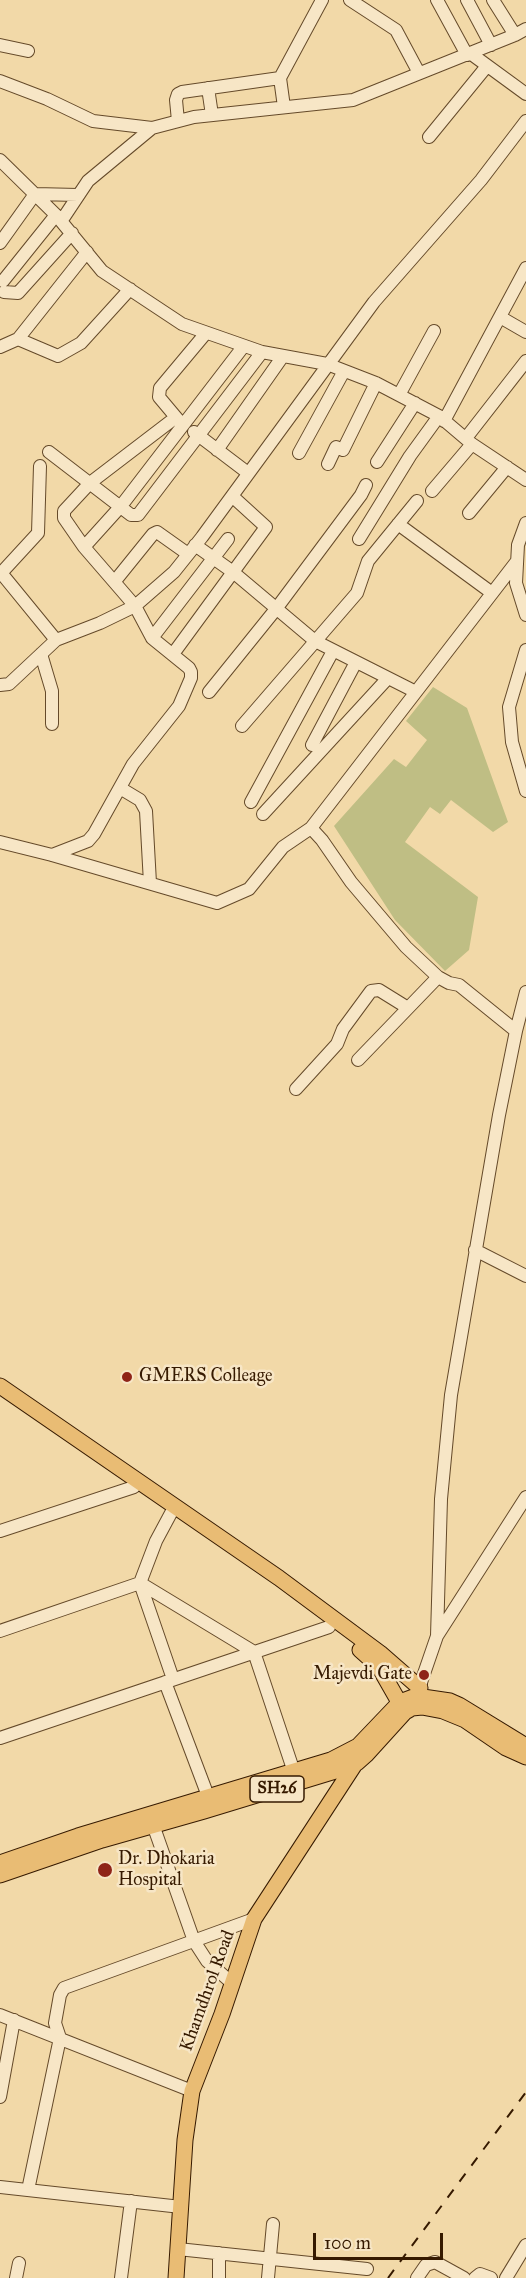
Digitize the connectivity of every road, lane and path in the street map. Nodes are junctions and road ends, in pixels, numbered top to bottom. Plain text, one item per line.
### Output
1 (322, 0) edge
2 (350, 0) edge
3 (437, 0) edge
4 (467, 0) edge
5 (493, 0) edge
6 (521, 32) edge
7 (0, 45) edge
8 (491, 45) junction
9 (28, 51) dead end
10 (468, 54) junction
11 (487, 66) junction
12 (419, 73) junction
13 (280, 78) junction
14 (0, 81) edge
15 (208, 88) junction
16 (526, 94) edge
17 (284, 107) junction
18 (212, 115) junction
19 (178, 121) junction
20 (526, 121) edge
21 (152, 128) junction
22 (429, 137) dead end
23 (0, 160) edge
24 (35, 194) junction
25 (78, 195) junction
26 (59, 218) junction
27 (72, 233) junction
28 (0, 243) edge
29 (87, 252) junction
30 (526, 268) edge
31 (130, 289) junction
32 (500, 317) junction
33 (435, 331) dead end
34 (526, 332) edge
35 (206, 333) junction
36 (18, 339) junction
37 (0, 347) edge
38 (243, 347) junction
39 (262, 352) junction
40 (283, 356) junction
41 (526, 361) edge
42 (327, 364) junction
43 (344, 371) junction
44 (376, 383) junction
45 (399, 395) junction
46 (416, 403) junction
47 (441, 419) junction
48 (180, 421) junction
49 (198, 435) junction
50 (469, 441) junction
51 (217, 450) junction
52 (49, 452) dead end
53 (299, 453) dead end
54 (377, 462) dead end
55 (328, 464) dead end
56 (40, 466) dead end
57 (507, 467) junction
58 (248, 473) junction
59 (526, 480) edge
60 (90, 483) junction
61 (366, 485) dead end
62 (432, 491) dead end
63 (232, 496) junction
64 (417, 501) dead end
65 (122, 506) junction
66 (469, 513) dead end
67 (526, 523) edge
68 (398, 524) junction
69 (228, 539) dead end
70 (359, 539) dead end
71 (84, 547) junction
72 (192, 549) junction
73 (213, 557) junction
74 (517, 561) junction
75 (233, 572) junction
76 (115, 581) junction
77 (492, 593) junction
78 (135, 606) junction
79 (276, 609) junction
80 (526, 615) edge
81 (152, 638) junction
82 (56, 640) junction
83 (315, 641) junction
84 (526, 650) edge
85 (333, 651) junction
86 (41, 654) junction
87 (173, 654) junction
88 (356, 662) junction
89 (523, 664) edge
90 (388, 678) junction
91 (0, 685) edge
92 (209, 692) dead end
93 (416, 692) junction
94 (52, 724) dead end
95 (242, 726) dead end
96 (312, 745) dead end
97 (120, 788) junction
98 (526, 790) edge
99 (250, 802) dead end
100 (263, 814) dead end
101 (311, 828) junction
102 (0, 842) edge
103 (52, 855) junction
104 (150, 883) junction
105 (438, 977) junction
106 (526, 992) edge
107 (408, 1008) junction
108 (516, 1031) junction
109 (358, 1060) dead end
110 (296, 1089) dead end
111 (475, 1250) junction
112 (526, 1276) edge
113 (0, 1386) edge
114 (0, 1398) edge
115 (134, 1487) junction
116 (526, 1497) edge
117 (171, 1513) junction
118 (0, 1531) edge
119 (140, 1583) junction
120 (328, 1627) junction
121 (0, 1631) edge
122 (437, 1636) junction
123 (254, 1652) junction
124 (169, 1681) junction
125 (410, 1701) junction
126 (0, 1738) edge
127 (358, 1746) junction
128 (526, 1746) edge
129 (526, 1757) edge
130 (357, 1763) junction
131 (294, 1772) junction
132 (208, 1796) junction
133 (151, 1820) junction
134 (0, 1863) edge
135 (0, 1875) edge
136 (254, 1919) junction
137 (194, 1941) junction
138 (232, 1984) junction
139 (0, 2015) edge
140 (14, 2020) junction
141 (60, 2038) junction
142 (192, 2091) junction
143 (0, 2097) edge
144 (0, 2187) edge
145 (28, 2190) junction
146 (132, 2201) junction
147 (181, 2206) junction
148 (273, 2224) dead end
149 (526, 2245) edge
150 (178, 2248) junction
151 (219, 2253) junction
152 (270, 2259) junction
153 (19, 2263) dead end
154 (367, 2269) dead end
155 (16, 2278) edge
156 (121, 2278) edge
157 (176, 2278) edge
158 (219, 2278) edge
159 (268, 2278) edge
160 (417, 2278) edge
161 (464, 2278) edge
162 (475, 2278) edge
163 (491, 2278) edge
164 (506, 2278) edge

1 - 13 street
2 - 12 street
3 - 10 street
4 - 8 street
5 - 6 street
6 - 8 street
7 - 9 street
8 - 10 street
10 - 11 street
10 - 12 street
11 - 16 street
11 - 22 street
12 - 17 street
13 - 15 street
13 - 17 street
14 - 21 street
15 - 18 street
15 - 19 street
17 - 18 street
18 - 19 street
19 - 21 street
20 - 42 street
21 - 25 street
23 - 24 street
24 - 25 street
24 - 26 street
24 - 28 street
25 - 26 street
26 - 27 street
26 - 27 street
27 - 29 street
29 - 31 street
29 - 36 street
30 - 32 street
31 - 35 street
31 - 36 street
32 - 34 street
32 - 47 street
33 - 45 street
35 - 38 street
35 - 48 street
36 - 37 street
38 - 39 street
38 - 48 street
39 - 40 street
39 - 49 street
40 - 42 street
40 - 51 street
41 - 50 street
42 - 43 street
42 - 58 street
43 - 44 street
43 - 53 street
44 - 45 street
44 - 55 street
45 - 46 street
46 - 47 street
46 - 54 street
47 - 50 street
47 - 70 street
48 - 49 street
48 - 60 street
48 - 65 street
49 - 51 street
49 - 65 street
50 - 57 street
50 - 62 street
51 - 58 street
52 - 60 street
56 - 82 street
57 - 59 street
57 - 66 street
58 - 63 street
60 - 65 street
60 - 71 street
61 - 79 street
63 - 72 street
63 - 75 street
64 - 68 street
65 - 71 street
67 - 74 street
68 - 77 street
68 - 83 street
69 - 73 street
71 - 76 street
72 - 73 street
72 - 76 street
72 - 78 street
73 - 75 street
73 - 81 street
74 - 77 street
74 - 80 street
75 - 79 street
75 - 87 street
76 - 78 street
77 - 93 street
78 - 81 street
78 - 82 street
79 - 83 street
79 - 92 street
81 - 87 street
82 - 86 street
83 - 85 street
83 - 95 street
84 - 89 street
85 - 88 street
85 - 99 street
86 - 91 street
86 - 94 street
87 - 97 street
88 - 90 street
88 - 96 street
89 - 98 street
90 - 93 street
90 - 100 street
93 - 101 street
97 - 103 street
97 - 104 street
101 - 104 street
101 - 105 street
102 - 103 street
103 - 104 street
105 - 107 street
105 - 108 street
106 - 108 street
107 - 109 street
107 - 110 street
108 - 111 street
111 - 112 street
111 - 122 street
113 - 125 main road
114 - 115 main road
115 - 117 main road
115 - 118 street
116 - 122 street
117 - 119 street
117 - 120 main road
119 - 121 street
119 - 123 street
119 - 124 street
120 - 123 street
120 - 125 main road
122 - 125 street
123 - 124 street
123 - 131 street
124 - 126 street
124 - 132 street
125 - 127 main road, SH26
125 - 128 main road
125 - 129 main road
125 - 130 main road, SH26
127 - 130 main road
127 - 131 main road, SH26
130 - 133 main road, SH26
130 - 136 main road, Khamdhrol Road
131 - 132 main road, SH26
132 - 133 main road, SH26
133 - 134 main road, SH26
133 - 135 main road, SH26
133 - 137 street
136 - 137 street
136 - 138 main road, Khamdhrol Road
137 - 138 street
137 - 141 street
138 - 142 main road, Khamdhrol Road
139 - 140 street
140 - 141 street
140 - 143 street
141 - 142 street
141 - 145 street
142 - 147 main road, Khamdhrol Road
144 - 145 street
145 - 146 street
146 - 147 street
146 - 156 street
147 - 150 main road, Khamdhrol Road
148 - 152 street
149 - 164 street
150 - 151 street
150 - 157 main road, Khamdhrol Road
151 - 152 street
151 - 158 street
152 - 154 street
152 - 159 street
153 - 155 street
160 - 161 street
162 - 163 street

